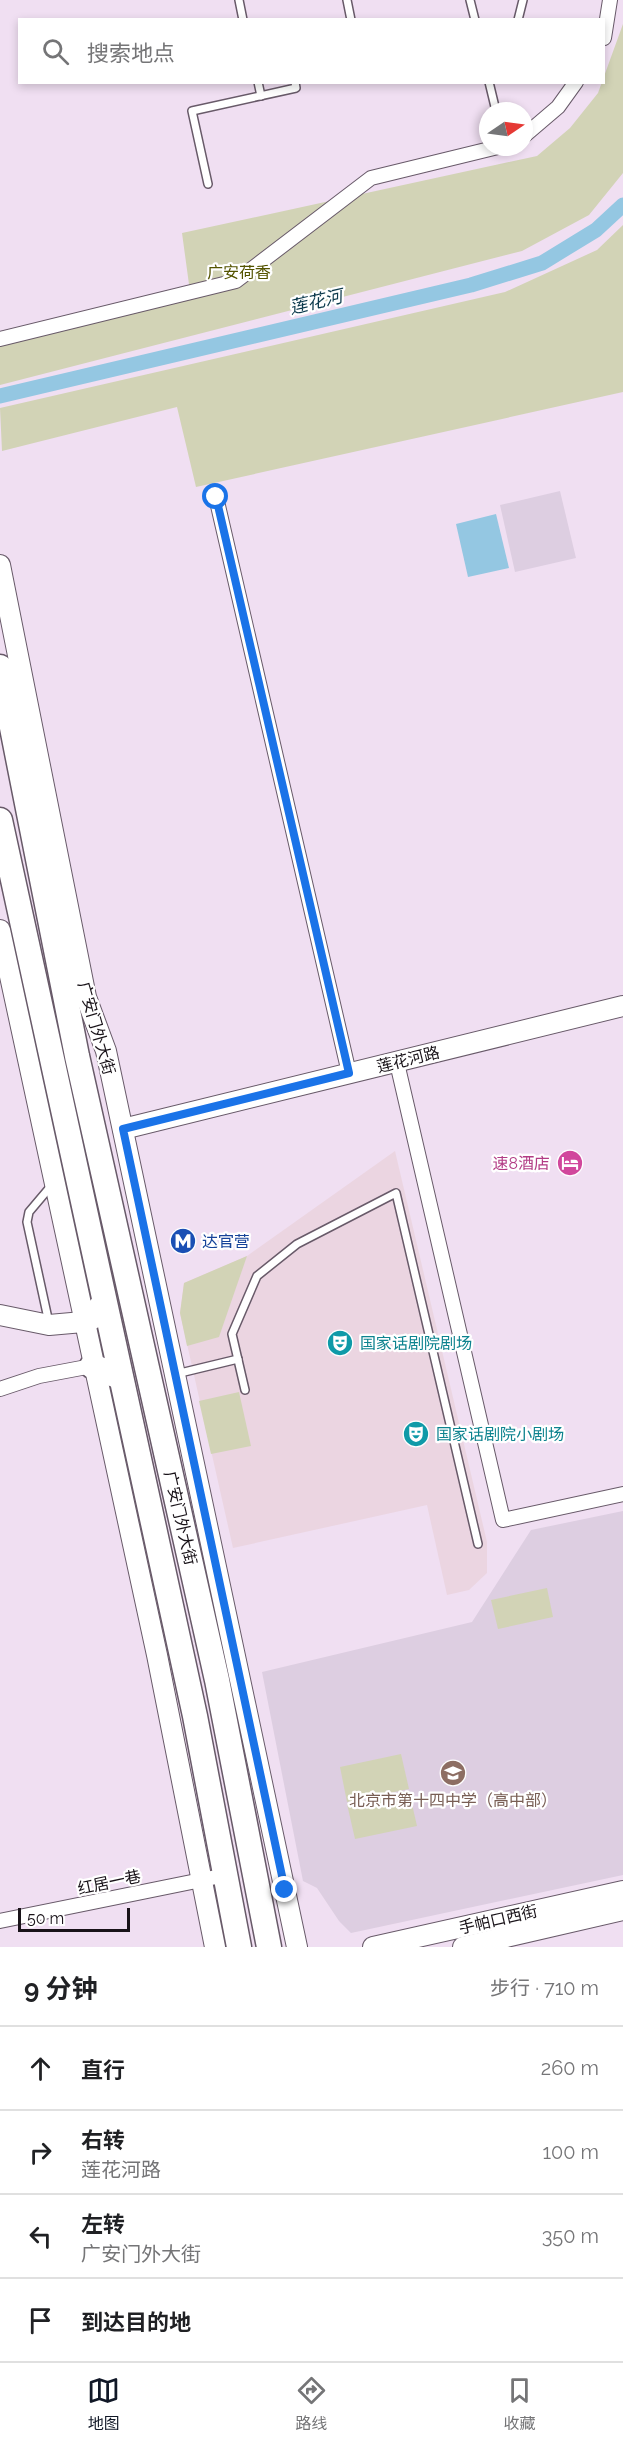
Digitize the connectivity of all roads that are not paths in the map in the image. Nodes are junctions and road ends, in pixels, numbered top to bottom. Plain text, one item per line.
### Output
1 (238, 0) edge
2 (347, 0) edge
3 (470, 0) edge
4 (523, 0) edge
5 (610, 0) edge
6 (242, 18) edge
7 (351, 18) edge
8 (474, 18) edge
9 (518, 18) edge
10 (605, 27) edge
11 (258, 84) edge
12 (295, 84) edge
13 (489, 84) edge
14 (574, 84) edge
15 (261, 96) junction
16 (494, 102) edge
17 (533, 128) edge
18 (479, 152) edge
19 (208, 184) dead end
20 (0, 339) edge
21 (216, 497) dead end
22 (0, 565) edge
23 (0, 667) edge
24 (0, 820) edge
25 (0, 930) edge
26 (623, 1006) edge
27 (397, 1063) junction
28 (349, 1073) junction
29 (123, 1129) junction
30 (66, 1179) junction
31 (104, 1303) junction
32 (0, 1315) edge
33 (83, 1322) junction
34 (49, 1325) junction
35 (238, 1359) junction
36 (92, 1366) junction
37 (175, 1374) junction
38 (120, 1377) junction
39 (0, 1389) edge
40 (245, 1390) dead end
41 (623, 1494) edge
42 (478, 1544) dead end
43 (159, 1550) junction
44 (135, 1556) junction
45 (226, 1875) junction
46 (201, 1879) junction
47 (623, 1891) edge
48 (623, 1910) edge
49 (0, 1921) edge
50 (214, 1947) edge
51 (239, 1947) edge
52 (269, 1947) edge
53 (297, 1947) edge
54 (373, 1947) edge
55 (463, 1947) edge

1 - 6 lane
2 - 7 lane
3 - 8 lane
4 - 9 lane
5 - 10 street
11 - 15 lane
12 - 15 lane
13 - 16 lane
14 - 17 street
15 - 19 lane
18 - 20 street
21 - 28 street
22 - 29 street, 广安门外大街
23 - 52 highway, 广安门外大街
24 - 30 highway, 广安门外大街
25 - 30 street, 广安门外大街
26 - 27 street, 莲花河路
27 - 28 street, 莲花河路
27 - 41 street
28 - 29 street, 莲花河路
29 - 37 street, 广安门外大街
30 - 31 highway, 广安门外大街
30 - 33 street, 广安门外大街
30 - 34 lane
31 - 33 highway
31 - 38 highway, 广安门外大街
32 - 34 street
33 - 34 street
33 - 36 street, 广安门外大街
35 - 37 lane
35 - 40 lane
35 - 42 lane
36 - 38 highway
36 - 39 street
36 - 44 street, 广安门外大街
37 - 53 street, 广安门外大街
38 - 43 highway, 广安门外大街
43 - 44 street
43 - 45 highway, 广安门外大街
44 - 46 street, 广安门外大街
45 - 46 street, 红居一巷
45 - 51 highway, 广安门外大街
46 - 49 street, 红居一巷
46 - 50 street, 广安门外大街
47 - 54 street, 手帕口西街
48 - 55 street, 手帕口西街

